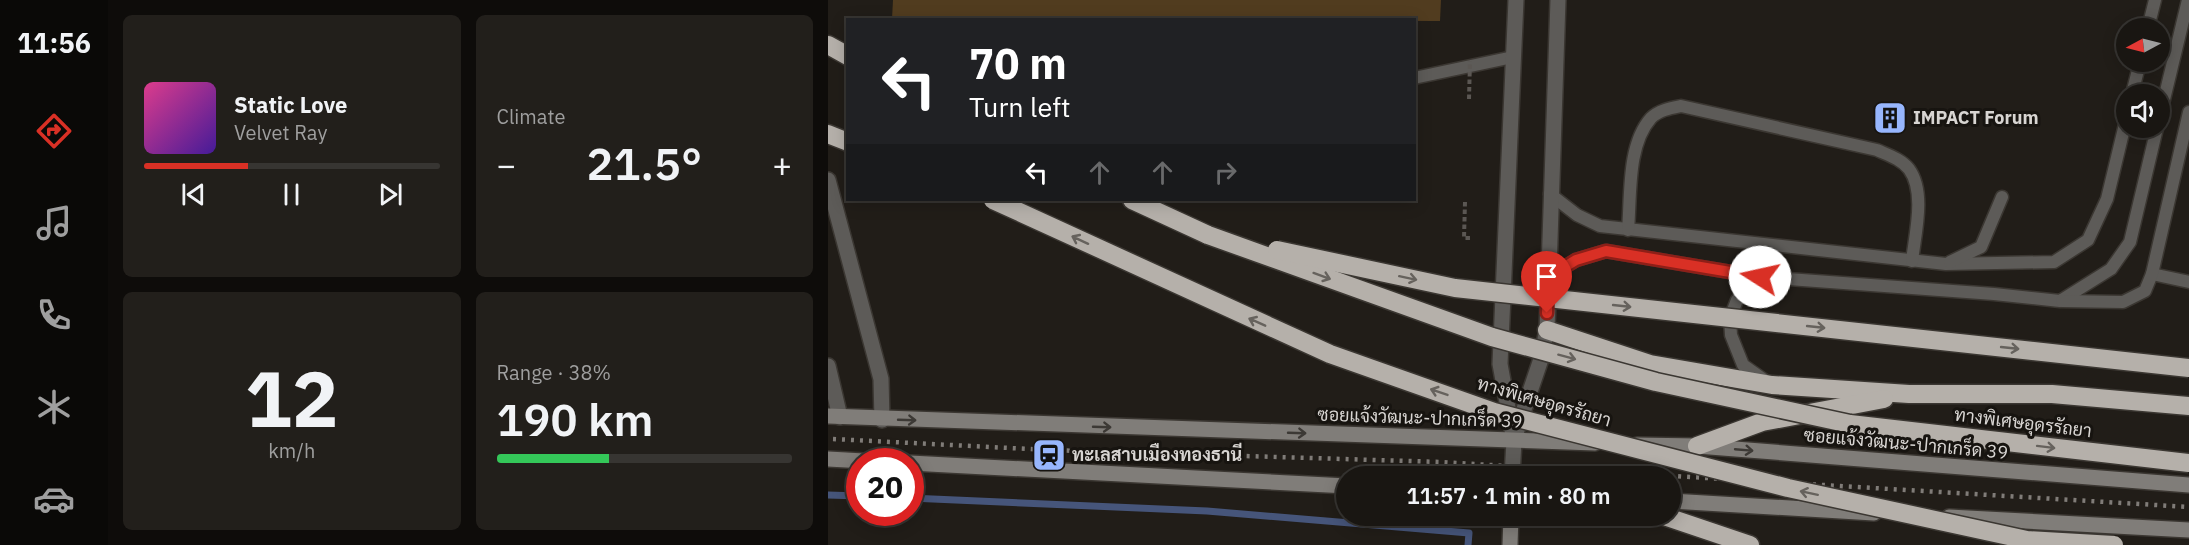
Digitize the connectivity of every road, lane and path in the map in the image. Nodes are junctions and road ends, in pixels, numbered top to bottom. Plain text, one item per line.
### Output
1 (1516, 0) edge
2 (1558, 0) edge
3 (2155, 0) edge
4 (2188, 0) edge
5 (2150, 18) edge
6 (828, 45) edge
7 (846, 55) edge
8 (1513, 57) junction
9 (1470, 61) dead end
10 (1416, 78) edge
11 (2168, 84) edge
12 (1469, 99) dead end
13 (2189, 112) edge
14 (828, 135) edge
15 (2122, 138) edge
16 (2155, 138) edge
17 (846, 141) edge
18 (828, 180) edge
19 (1550, 194) junction
20 (2002, 197) dead end
21 (995, 201) edge
22 (1134, 201) edge
23 (1465, 202) dead end
24 (1628, 230) junction
25 (1208, 235) junction
26 (1471, 238) dead end
27 (1912, 261) junction
28 (1946, 264) junction
29 (2152, 274) junction
30 (1548, 277) junction
31 (1760, 277) junction
32 (2189, 282) edge
33 (2060, 301) junction
34 (1547, 330) junction
35 (828, 366) edge
36 (2189, 368) edge
37 (1772, 385) junction
38 (1909, 394) junction
39 (2189, 406) edge
40 (834, 416) edge
41 (882, 420) junction
42 (1514, 441) junction
43 (1697, 446) junction
44 (828, 459) edge
45 (846, 460) edge
46 (2189, 463) edge
47 (924, 465) edge
48 (1513, 466) edge
49 (1336, 485) edge
50 (2189, 485) edge
51 (1681, 502) edge
52 (1681, 522) edge
53 (1511, 526) edge
54 (2189, 530) edge
55 (2027, 540) junction
56 (1510, 545) edge
57 (1750, 545) edge
58 (2058, 545) edge
59 (2114, 545) edge

1 - 8 street
2 - 19 street
3 - 5 lane
4 - 11 lane
6 - 7 highway
8 - 10 lane
8 - 42 street
9 - 12 path, bridge
13 - 29 lane
14 - 17 highway
15 - 28 lane
16 - 33 lane
18 - 41 street
19 - 24 lane
19 - 30 street
20 - 28 lane
55 -> 21 highway, ทางพิเศษอุดรรัถยา, bridge
22 - 25 highway, ทางพิเศษอุดรรัถยา
23 - 26 path
24 - 27 lane
24 - 27 lane
25 -> 36 highway, bridge
25 -> 46 highway, ทางพิเศษอุดรรัถยา, bridge
27 - 28 lane
29 - 32 lane
29 - 33 lane
30 - 31 lane
30 - 34 street
31 - 33 lane
31 - 37 lane
34 - 37 highway
34 - 42 street
35 - 40 street
37 - 38 highway
38 - 39 highway
38 - 43 highway
40 - 41 main road, ซอยแจ้งวัฒนะ-ปากเกร็ด 39
41 -> 42 main road, ซอยแจ้งวัฒนะ-ปากเกร็ด 39
42 - 43 main road, ซอยแจ้งวัฒนะ-ปากเกร็ด 39
42 - 48 street
43 -> 50 main road, ซอยแจ้งวัฒนะ-ปากเกร็ด 39
44 - 45 main road
47 - 49 main road
51 - 54 main road
52 - 57 highway
53 - 56 main road
55 - 58 highway, bridge
55 - 59 highway, ทางพิเศษอุดรรัถยา, bridge

